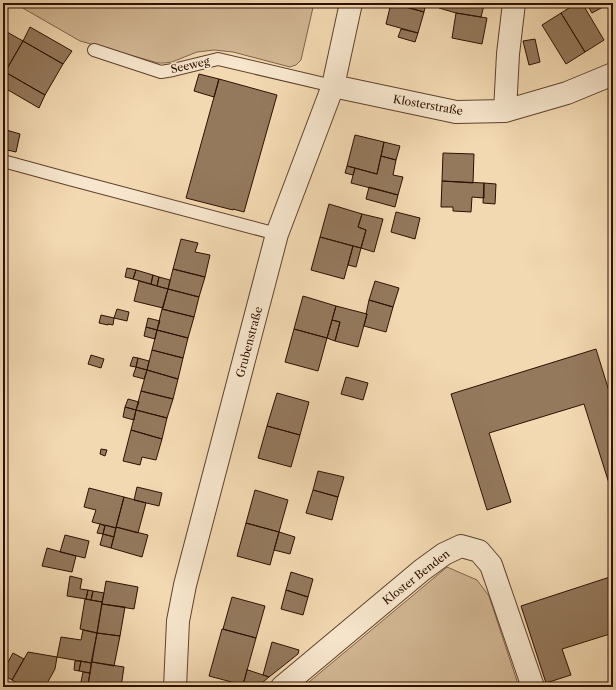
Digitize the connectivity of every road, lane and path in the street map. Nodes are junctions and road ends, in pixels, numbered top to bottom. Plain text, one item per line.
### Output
1 (351, 3) edge
2 (514, 3) edge
3 (94, 50) dead end
4 (613, 74) edge
5 (333, 86) junction
6 (504, 111) junction
7 (3, 161) edge
8 (277, 234) junction
9 (175, 687) edge
10 (282, 687) edge
11 (533, 687) edge

1 - 5 street, Grubenstraße
2 - 6 street
3 - 5 lane, Seeweg
4 - 6 street, Klosterstraße
5 - 6 street, Klosterstraße
5 - 8 street, Grubenstraße
7 - 8 lane
8 - 9 street, Grubenstraße
10 - 11 street, Kloster Benden

